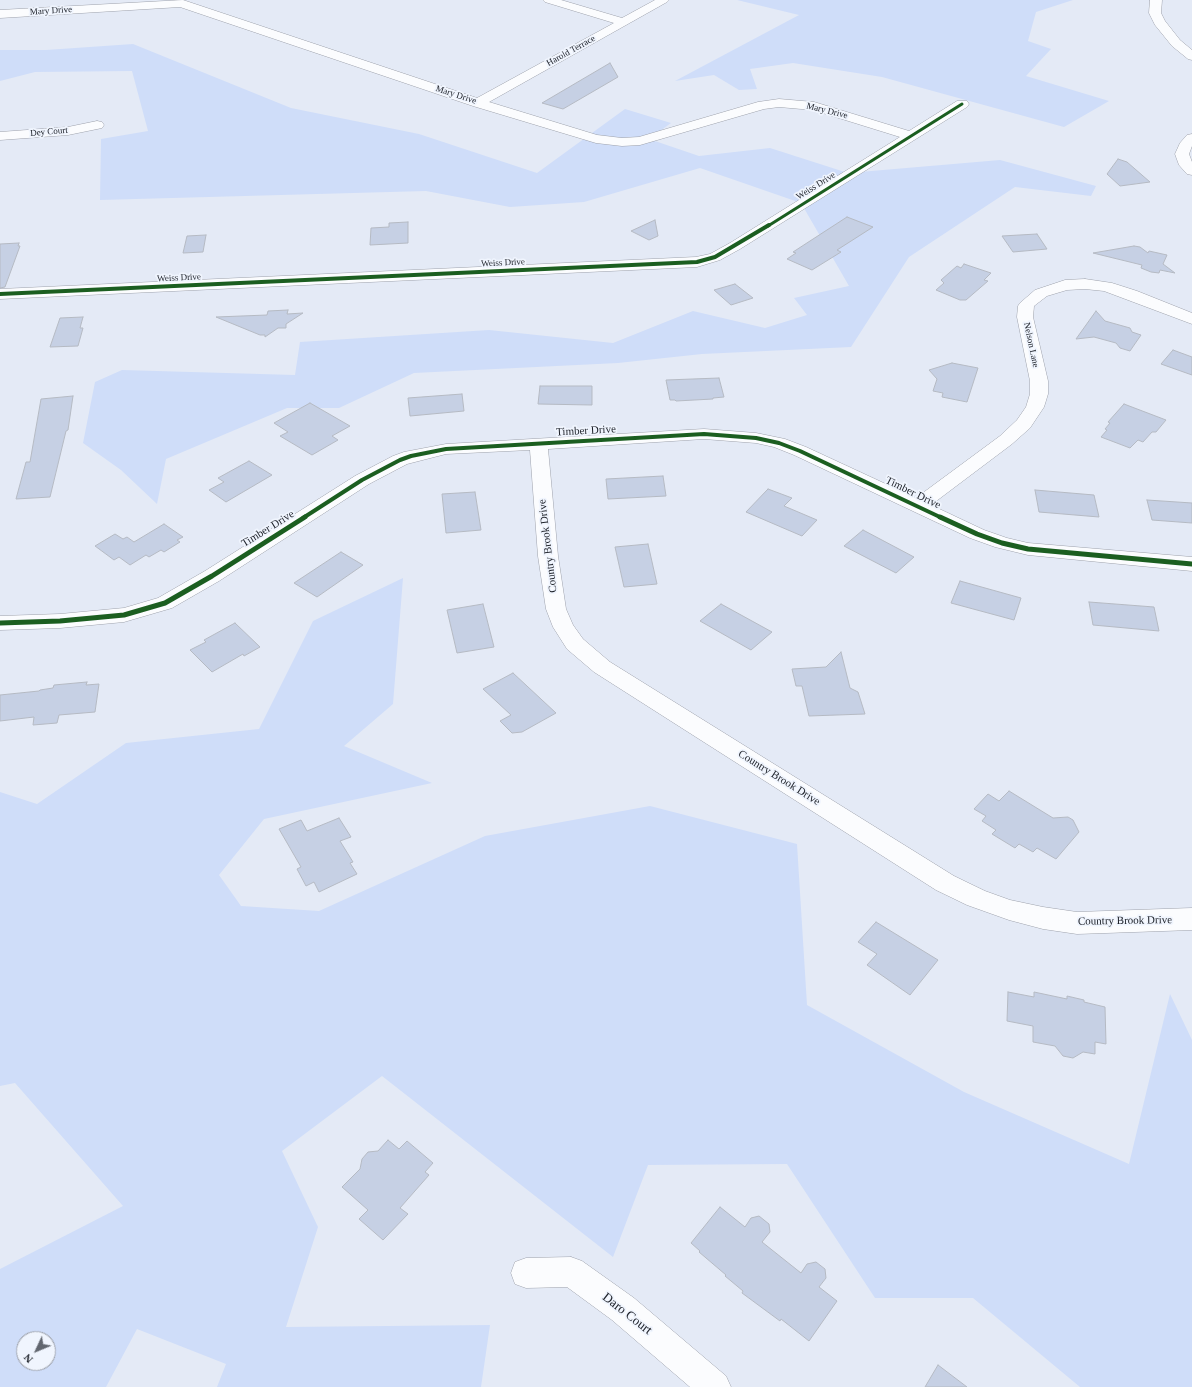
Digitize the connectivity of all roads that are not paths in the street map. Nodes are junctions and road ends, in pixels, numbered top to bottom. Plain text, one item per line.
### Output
1 (549, 0) edge
2 (663, 0) edge
3 (1156, 0) edge
4 (183, 2) edge
5 (0, 14) edge
6 (624, 22) junction
7 (1192, 56) edge
8 (478, 103) junction
9 (962, 104) dead end
10 (97, 125) dead end
11 (0, 136) edge
12 (911, 136) junction
13 (1192, 138) edge
14 (1192, 171) edge
15 (3, 294) edge
16 (0, 309) edge
17 (1192, 319) edge
18 (539, 443) junction
19 (918, 506) junction
20 (1192, 564) edge
21 (0, 624) edge
22 (1192, 919) edge
23 (526, 1273) dead end
24 (715, 1387) edge

1 - 6 street
2 - 6 street, Harold Terrace
3 - 7 street
4 - 5 street, Mary Drive
4 - 8 street, Mary Drive
6 - 8 street, Harold Terrace
8 - 12 street, Mary Drive
9 - 12 street, Weiss Drive
10 - 11 street, Dey Court
12 - 15 street, Weiss Drive
13 - 14 street
15 - 16 street
17 - 19 street, Nelson Lane
18 - 19 street, Timber Drive
18 - 21 street, Timber Drive
18 - 22 street, Country Brook Drive
19 - 20 street, Timber Drive
23 - 24 street, Daro Court

